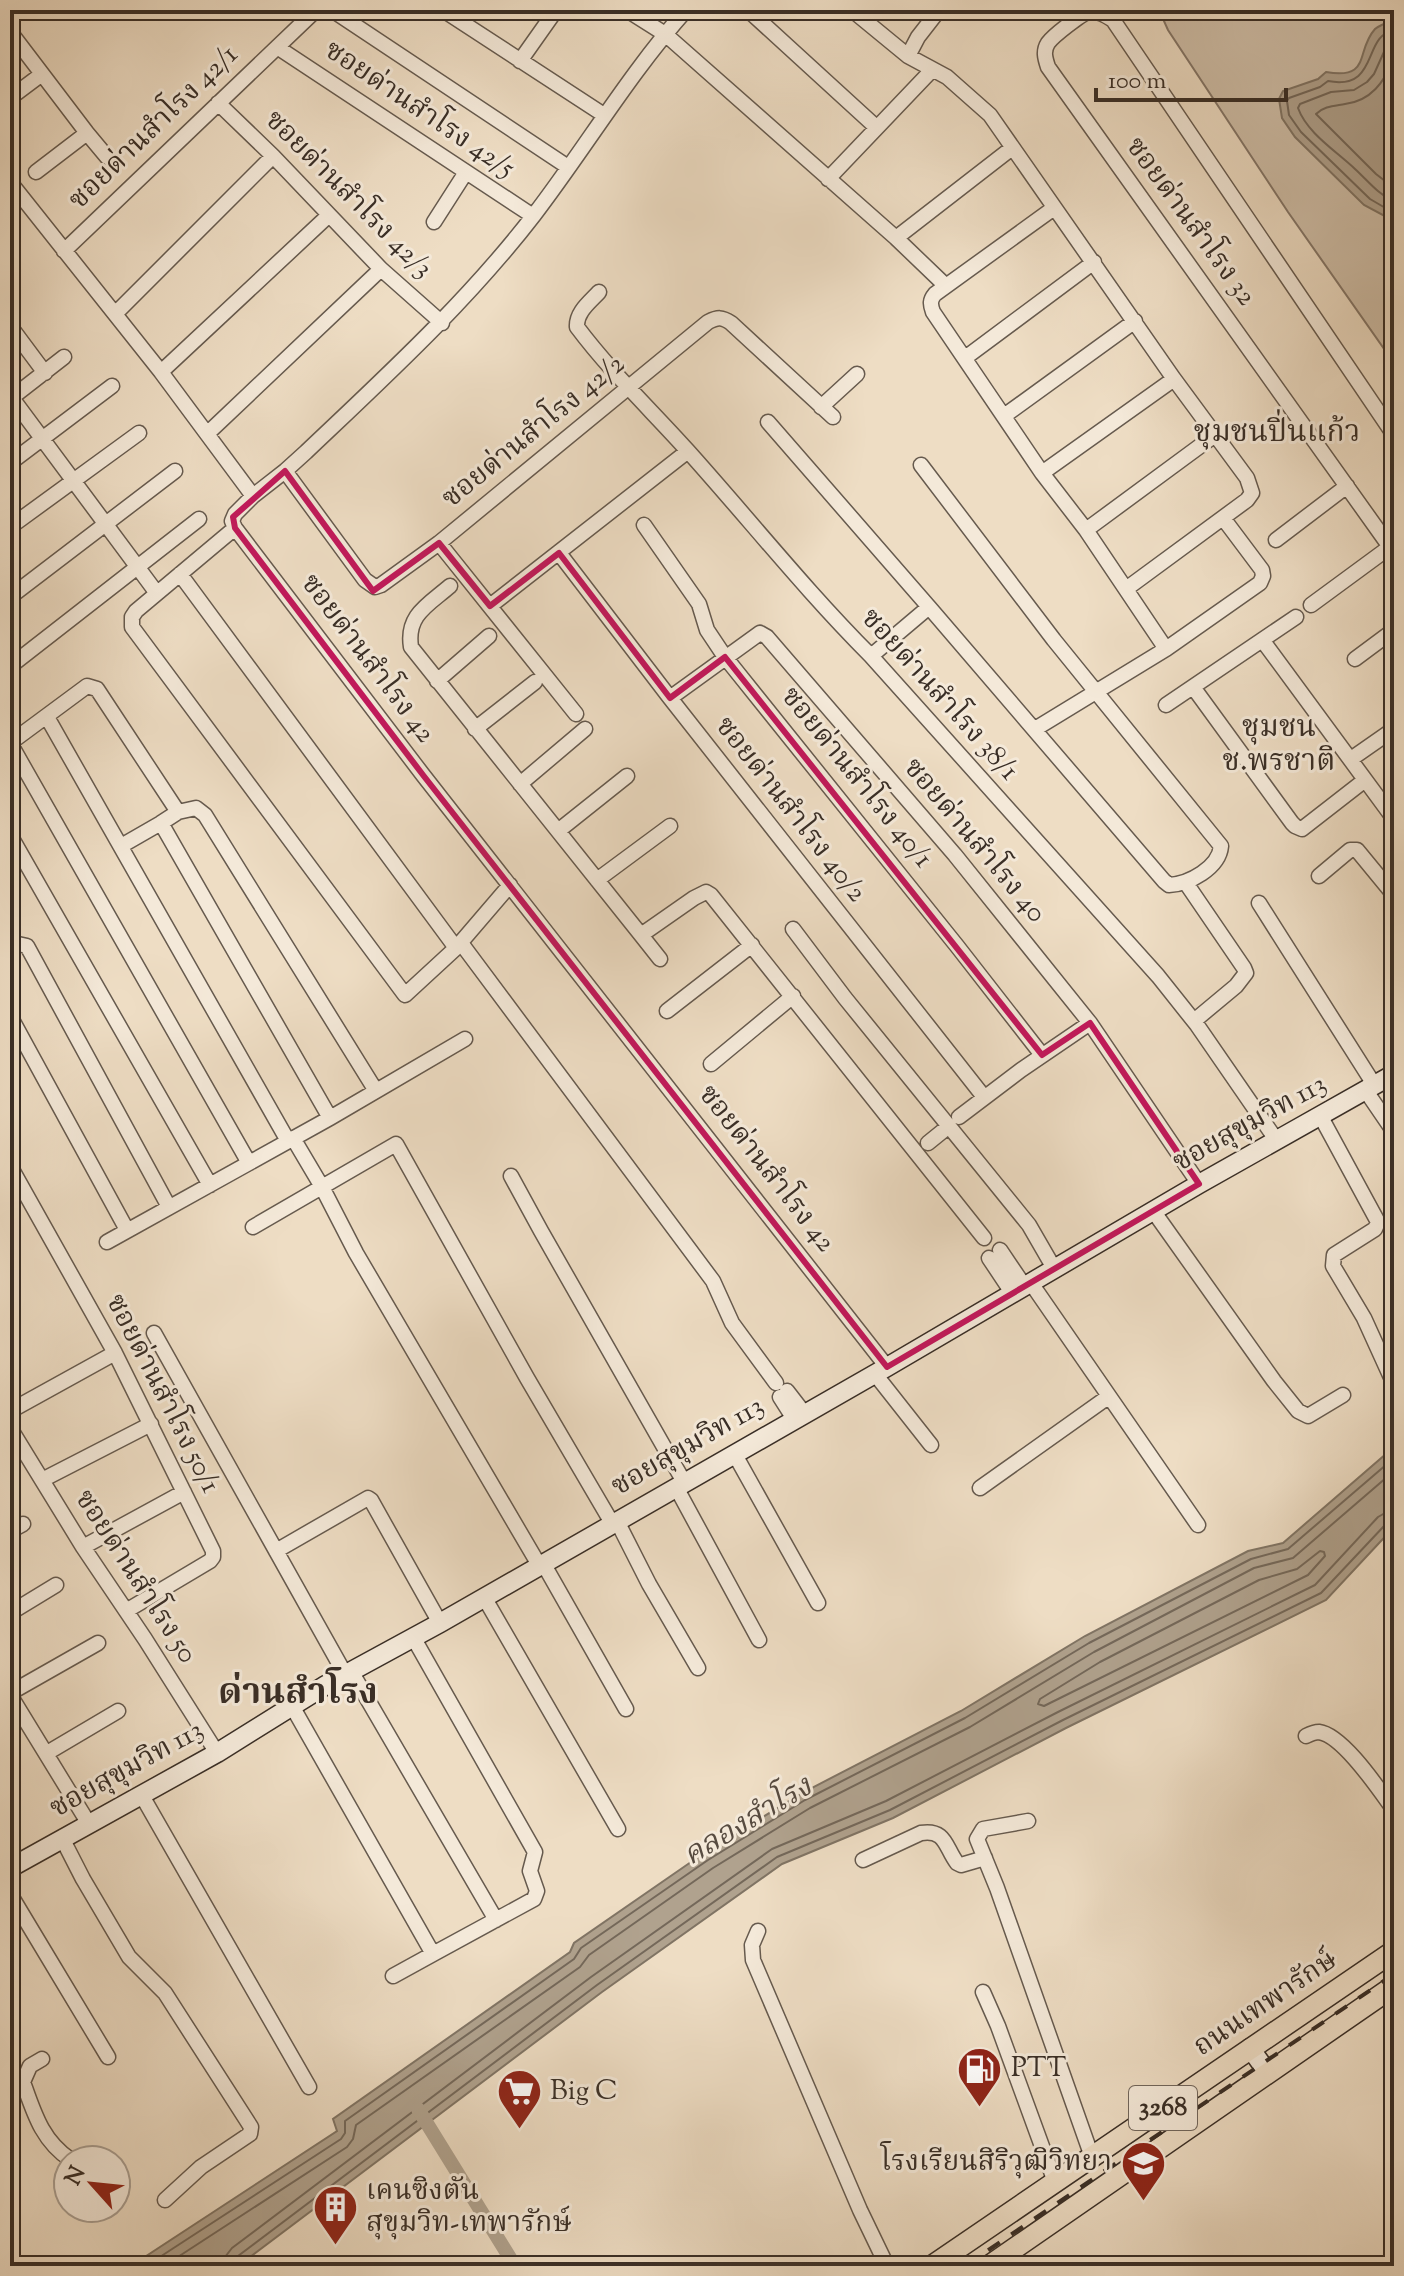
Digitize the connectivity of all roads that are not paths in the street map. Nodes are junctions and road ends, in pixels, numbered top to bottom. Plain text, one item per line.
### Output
1 (316, 10) edge
2 (332, 10) edge
3 (443, 10) edge
4 (556, 10) edge
5 (627, 10) edge
6 (686, 10) edge
7 (748, 10) edge
8 (852, 10) edge
9 (939, 10) edge
10 (466, 16) edge
11 (665, 34) junction
12 (14, 37) dead end
13 (277, 47) junction
14 (908, 56) junction
15 (520, 61) junction
16 (932, 70) junction
17 (42, 74) junction
18 (10, 98) edge
19 (218, 103) junction
20 (604, 115) junction
21 (876, 127) junction
22 (87, 133) junction
23 (1012, 148) junction
24 (273, 156) junction
25 (107, 157) dead end
26 (568, 167) junction
27 (36, 172) dead end
28 (466, 172) junction
29 (828, 179) junction
30 (10, 182) edge
31 (1054, 208) junction
32 (328, 216) junction
33 (533, 216) junction
34 (434, 222) dead end
35 (896, 238) junction
36 (64, 251) junction
37 (1094, 262) junction
38 (381, 269) junction
39 (946, 286) junction
40 (599, 292) dead end
41 (115, 314) junction
42 (1135, 321) junction
43 (442, 323) junction
44 (13, 337) edge
45 (64, 357) dead end
46 (965, 358) junction
47 (161, 372) junction
48 (45, 373) junction
49 (857, 374) dead end
50 (1174, 379) junction
51 (112, 386) dead end
52 (629, 388) junction
53 (11, 398) edge
54 (1004, 416) junction
55 (768, 422) dead end
56 (139, 433) dead end
57 (208, 433) junction
58 (1215, 435) junction
59 (1394, 435) edge
60 (43, 439) junction
61 (688, 451) junction
62 (10, 463) edge
63 (921, 465) dead end
64 (175, 471) dead end
65 (285, 471) junction
66 (1042, 473) junction
67 (73, 481) junction
68 (1347, 486) junction
69 (253, 496) junction
70 (1223, 518) junction
71 (199, 519) dead end
72 (105, 523) junction
73 (644, 525) dead end
74 (10, 527) edge
75 (235, 528) junction
76 (1086, 530) junction
77 (1276, 540) dead end
78 (439, 543) junction
79 (1392, 546) edge
80 (559, 553) junction
81 (137, 566) junction
82 (180, 574) junction
83 (450, 586) dead end
84 (1126, 589) junction
85 (156, 592) junction
86 (10, 597) edge
87 (1311, 605) dead end
88 (490, 606) junction
89 (929, 607) junction
90 (1296, 617) dead end
91 (1394, 630) edge
92 (489, 636) dead end
93 (1263, 641) junction
94 (1166, 649) junction
95 (871, 656) junction
96 (725, 657) junction
97 (1355, 659) dead end
98 (13, 664) dead end
99 (437, 681) junction
100 (535, 682) dead end
101 (1193, 687) junction
102 (1095, 692) junction
103 (670, 698) junction
104 (1166, 705) dead end
105 (576, 714) dead end
106 (47, 717) junction
107 (475, 729) junction
108 (585, 729) dead end
109 (1035, 729) junction
110 (1394, 729) edge
111 (10, 743) edge
112 (1351, 759) junction
113 (627, 776) dead end
114 (1365, 780) junction
115 (520, 784) junction
116 (178, 812) junction
117 (1394, 819) edge
118 (161, 823) junction
119 (670, 826) dead end
120 (558, 831) junction
121 (10, 835) edge
122 (121, 846) junction
123 (1319, 876) dead end
124 (597, 880) junction
125 (1186, 883) junction
126 (510, 885) junction
127 (1394, 895) edge
128 (1259, 903) dead end
129 (793, 929) dead end
130 (641, 935) junction
131 (458, 945) junction
132 (752, 945) junction
133 (10, 948) edge
134 (660, 959) dead end
135 (793, 996) junction
136 (667, 1011) dead end
137 (10, 1016) edge
138 (1194, 1021) junction
139 (1090, 1023) junction
140 (465, 1039) dead end
141 (1042, 1055) junction
142 (711, 1064) dead end
143 (1394, 1074) edge
144 (1371, 1088) junction
145 (376, 1091) junction
146 (984, 1097) junction
147 (1321, 1117) junction
148 (330, 1118) junction
149 (954, 1122) junction
150 (1394, 1132) edge
151 (290, 1140) junction
152 (1277, 1141) junction
153 (928, 1143) dead end
154 (249, 1163) junction
155 (10, 1166) edge
156 (511, 1176) dead end
157 (1199, 1184) junction
158 (210, 1185) junction
159 (322, 1187) junction
160 (169, 1207) junction
161 (1154, 1212) junction
162 (253, 1227) dead end
163 (127, 1230) junction
164 (107, 1242) dead end
165 (1055, 1270) junction
166 (1023, 1288) junction
167 (154, 1333) dead end
168 (115, 1353) junction
169 (881, 1371) junction
170 (1394, 1384) edge
171 (1343, 1395) dead end
172 (1108, 1397) junction
173 (10, 1411) edge
174 (799, 1416) junction
175 (151, 1424) junction
176 (10, 1428) edge
177 (931, 1445) dead end
178 (734, 1453) junction
179 (42, 1480) junction
180 (680, 1484) junction
181 (980, 1488) dead end
182 (184, 1492) junction
183 (614, 1522) junction
184 (1198, 1525) dead end
185 (83, 1547) junction
186 (276, 1551) junction
187 (541, 1564) junction
188 (56, 1585) dead end
189 (484, 1597) junction
190 (818, 1603) dead end
191 (126, 1611) junction
192 (10, 1613) edge
193 (440, 1623) junction
194 (413, 1637) junction
195 (759, 1640) dead end
196 (98, 1643) dead end
197 (698, 1668) dead end
198 (348, 1673) junction
199 (10, 1694) edge
200 (292, 1706) junction
201 (626, 1709) dead end
202 (118, 1711) dead end
203 (1306, 1736) dead end
204 (47, 1753) junction
205 (217, 1753) junction
206 (141, 1794) junction
207 (1394, 1810) edge
208 (1028, 1821) dead end
209 (89, 1824) junction
210 (618, 1829) dead end
211 (62, 1838) junction
212 (985, 1858) junction
213 (863, 1860) dead end
214 (10, 1868) edge
215 (10, 1894) edge
216 (496, 1920) junction
217 (758, 1931) dead end
218 (1394, 1951) edge
219 (433, 1954) junction
220 (393, 1976) dead end
221 (1394, 1986) edge
222 (983, 1992) dead end
223 (1250, 2048) junction
224 (108, 2057) dead end
225 (42, 2059) dead end
226 (1268, 2073) junction
227 (309, 2087) dead end
228 (52, 2144) edge
229 (1092, 2157) junction
230 (1055, 2182) junction
231 (165, 2200) dead end
232 (887, 2266) edge
233 (932, 2266) edge
234 (989, 2266) edge

1 - 13 street, ซอยด่านสำโรง 42/1
2 - 26 street
3 - 10 street
4 - 15 street
5 - 11 street
6 - 11 street
7 - 21 street
8 - 14 street
9 - 14 street
10 - 15 street
11 - 20 street
11 - 29 street
12 - 17 street
13 - 19 street, ซอยด่านสำโรง 42/1
13 - 28 street, ซอยด่านสำโรง 42/5
14 - 16 street
15 - 20 street
16 - 21 street
16 - 23 street
17 - 18 street
17 - 22 street
19 - 24 street, ซอยด่านสำโรง 42/3
19 - 36 street, ซอยด่านสำโรง 42/1
20 - 26 street
21 - 29 street
22 - 25 street
22 - 27 street
23 - 31 street
23 - 35 street
24 - 32 street, ซอยด่านสำโรง 42/3
24 - 41 street
26 - 33 street
28 - 33 street, ซอยด่านสำโรง 42/5
28 - 34 street
29 - 35 street
30 - 36 street, ซอยด่านสำโรง 42/1
31 - 37 street
31 - 39 street
32 - 38 street, ซอยด่านสำโรง 42/3
32 - 47 street
33 - 43 street
35 - 39 street
36 - 41 street, ซอยด่านสำโรง 42/1
37 - 42 street
37 - 46 street
38 - 43 street, ซอยด่านสำโรง 42/3
38 - 57 street
39 - 46 street
40 - 52 street, ซอยด่านสำโรง 38/1
41 - 47 street, ซอยด่านสำโรง 42/1
42 - 50 street
42 - 54 street
43 - 65 street
44 - 48 street
45 - 48 street
46 - 54 street
47 - 57 street, ซอยด่านสำโรง 42/1
48 - 53 street
49 - 52 street, ซอยด่านสำโรง 42/2
50 - 58 street
50 - 66 street
51 - 60 street
52 - 61 street, ซอยด่านสำโรง 38/1
52 - 78 street, ซอยด่านสำโรง 42/2
53 - 60 street
54 - 66 street
55 - 89 street
56 - 67 street
57 - 69 street, ซอยด่านสำโรง 42/1
58 - 70 street
58 - 76 street
59 - 68 street, ซอยด่านสำโรง 32
60 - 62 street
60 - 67 street
61 - 80 street
61 - 95 street, ซอยด่านสำโรง 38/1
63 - 102 street
64 - 72 street
65 - 69 street
65 - 78 street, ซอยด่านสำโรง 42/2
66 - 76 street
67 - 72 street
67 - 74 street
68 - 77 street
68 - 79 street, ซอยด่านสำโรง 32
69 - 75 street
70 - 84 street
70 - 94 street
71 - 81 street
72 - 81 street
72 - 86 street
73 - 96 street, ซอยด่านสำโรง 40/1
75 - 82 street
75 - 126 street, ซอยด่านสำโรง 42
76 - 84 street
78 - 88 street
79 - 87 street
80 - 88 street
80 - 103 street, ซอยด่านสำโรง 40/2
81 - 85 street
81 - 98 street
82 - 85 street
82 - 131 street
83 - 99 street
84 - 94 street
85 - 131 street
88 - 105 street
89 - 95 street
89 - 109 street
90 - 93 street
91 - 97 street
92 - 99 street
93 - 101 street
93 - 112 street
94 - 102 street
95 - 138 street, ซอยด่านสำโรง 38/1
96 - 103 street, ซอยด่านสำโรง 40
96 - 139 street, ซอยด่านสำโรง 40
96 - 141 street, ซอยด่านสำโรง 40/1
99 - 107 street
100 - 107 street
101 - 104 street
101 - 114 street
102 - 109 street
102 - 125 street
103 - 146 street, ซอยด่านสำโรง 40/2
106 - 111 street
106 - 116 street
106 - 122 street
107 - 115 street
108 - 115 street
109 - 125 street
110 - 112 street
111 - 154 street
112 - 114 street
113 - 120 street
114 - 117 street
115 - 120 street
116 - 118 street
116 - 145 street
118 - 122 street
118 - 148 street
119 - 124 street
120 - 124 street
121 - 158 street
122 - 151 street
123 - 127 street
124 - 130 street
125 - 138 street
126 - 131 street
126 - 169 street, ซอยด่านสำโรง 42
128 - 144 street
129 - 149 street
130 - 132 street
130 - 134 street
131 - 174 street
132 - 135 street
132 - 136 street
133 - 160 street
135 - 142 street
135 - 166 street
137 - 163 street
138 - 152 street, ซอยด่านสำโรง 38/1
139 - 141 street
139 - 157 street, ซอยด่านสำโรง 40
140 - 145 street
141 - 146 street
143 - 144 main road, ซอยสุขุมวิท 113
144 - 147 main road, ซอยสุขุมวิท 113
144 - 150 street
145 - 148 street
146 - 149 street
147 - 152 main road, ซอยสุขุมวิท 113
147 - 170 street
148 - 151 street
149 - 153 street
149 - 165 street
151 - 154 street
151 - 159 street
152 - 157 main road, ซอยสุขุมวิท 113
154 - 158 street
155 - 168 street, ซอยด่านสำโรง 50/1
156 - 180 street
157 - 161 main road, ซอยสุขุมวิท 113
158 - 160 street
159 - 162 street
159 - 183 street
159 - 187 street
160 - 163 street
161 - 165 main road, ซอยสุขุมวิท 113
161 - 171 street
163 - 164 street
165 - 166 main road, ซอยสุขุมวิท 113
166 - 169 main road, ซอยสุขุมวิท 113
166 - 172 street
167 - 186 street
168 - 173 street
168 - 175 street, ซอยด่านสำโรง 50/1
169 - 174 main road, ซอยสุขุมวิท 113
169 - 177 street, ซอยด่านสำโรง 42
172 - 181 street
172 - 184 street
174 - 178 main road, ซอยสุขุมวิท 113
175 - 179 street
175 - 182 street, ซอยด่านสำโรง 50/1
176 - 179 street, ซอยด่านสำโรง 50
178 - 180 main road, ซอยสุขุมวิท 113
178 - 190 street
179 - 185 street, ซอยด่านสำโรง 50
180 - 183 main road, ซอยสุขุมวิท 113
180 - 195 street
182 - 185 street
182 - 191 street, ซอยด่านสำโรง 50/1
183 - 187 main road, ซอยสุขุมวิท 113
183 - 197 street
185 - 191 street, ซอยด่านสำโรง 50
186 - 193 street
186 - 198 street
187 - 189 main road, ซอยสุขุมวิท 113
187 - 201 street
188 - 192 street
189 - 193 main road, ซอยสุขุมวิท 113
189 - 210 street
191 - 205 street, ซอยด่านสำโรง 50
193 - 194 main road, ซอยสุขุมวิท 113
194 - 198 main road, ซอยสุขุมวิท 113
194 - 216 street
196 - 199 street
198 - 200 main road, ซอยสุขุมวิท 113
198 - 216 street
199 - 204 street
200 - 205 main road, ซอยสุขุมวิท 113
200 - 219 street
202 - 204 street
203 - 207 street
204 - 209 street
205 - 206 main road, ซอยสุขุมวิท 113
206 - 209 main road, ซอยสุขุมวิท 113
206 - 227 street
208 - 212 street
209 - 211 main road, ซอยสุขุมวิท 113
211 - 214 main road, ซอยสุขุมวิท 113
211 - 231 street
212 - 213 street
212 - 229 street
215 - 224 street
216 - 219 street
217 - 232 street
218 - 223 main road, ถนนเทพารักษ์ / 3268
219 - 220 street
221 - 226 main road, ถนนเทพารักษ์ / 3268
222 - 230 street
223 - 226 main road
223 - 229 main road, ถนนเทพารักษ์ / 3268
225 - 228 street
226 - 234 main road, ถนนเทพารักษ์ / 3268
229 - 230 main road, ถนนเทพารักษ์ / 3268
230 - 233 main road, ถนนเทพารักษ์ / 3268

